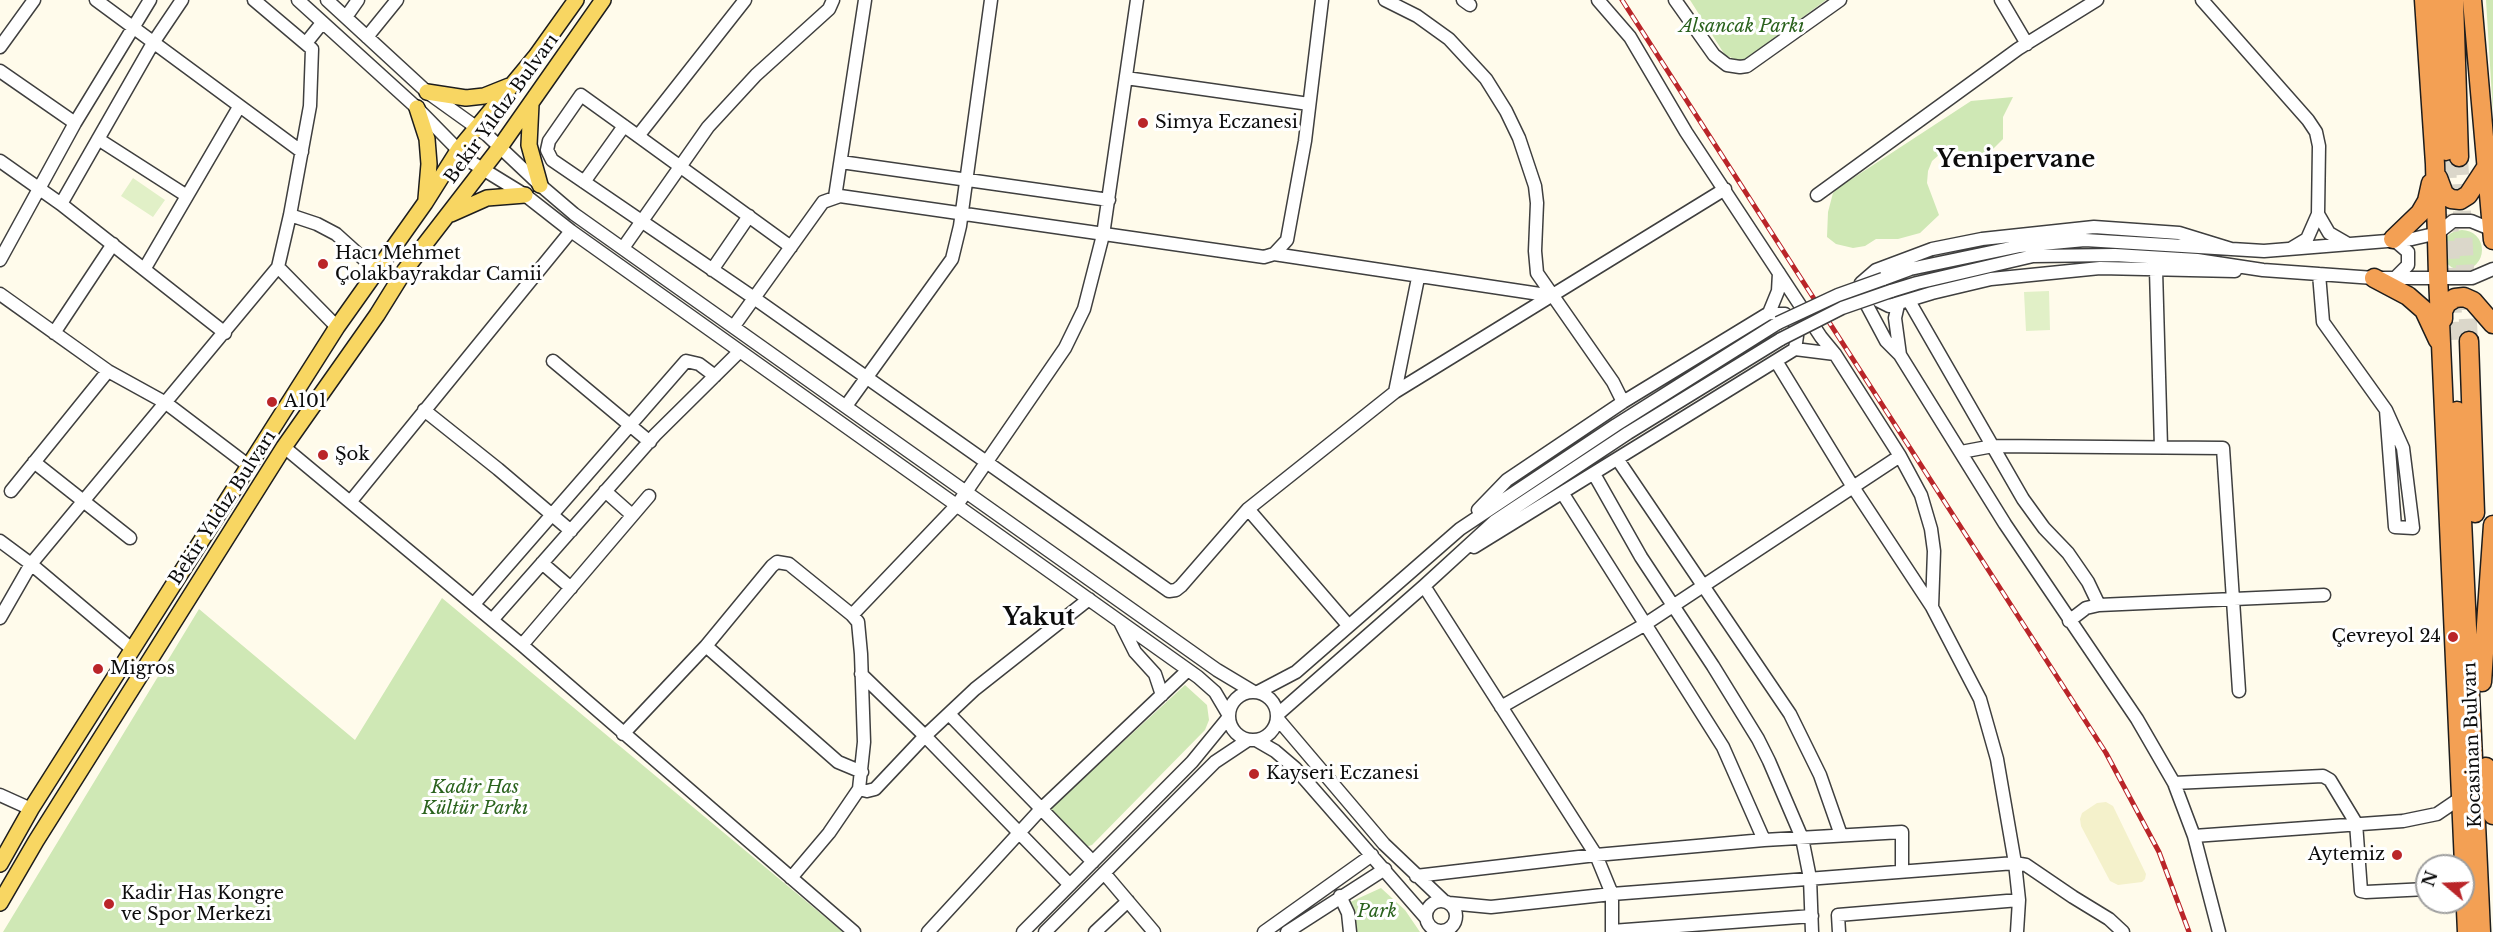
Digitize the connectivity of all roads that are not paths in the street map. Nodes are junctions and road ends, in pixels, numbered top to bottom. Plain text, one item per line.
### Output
1 (34, 0) edge
2 (96, 0) edge
3 (150, 0) edge
4 (182, 0) edge
5 (254, 0) edge
6 (298, 0) edge
7 (327, 0) edge
8 (358, 0) edge
9 (397, 0) edge
10 (576, 0) edge
11 (603, 0) edge
12 (745, 0) edge
13 (833, 0) edge
14 (866, 0) edge
15 (991, 0) edge
16 (1137, 0) edge
17 (1322, 0) edge
18 (1385, 0) edge
19 (1598, 0) edge
20 (1675, 0) edge
21 (1839, 0) edge
22 (2001, 0) edge
23 (2097, 0) edge
24 (2202, 0) edge
25 (2424, 0) edge
26 (2440, 0) edge
27 (2454, 0) edge
28 (2472, 0) edge
29 (346, 18) junction
30 (322, 23) junction
31 (132, 27) junction
32 (367, 37) junction
33 (153, 43) junction
34 (306, 43) junction
35 (2027, 44) junction
36 (0, 47) edge
37 (0, 71) edge
38 (1126, 78) junction
39 (511, 85) junction
40 (427, 92) junction
41 (531, 104) junction
42 (1310, 104) junction
43 (239, 107) junction
44 (417, 108) junction
45 (75, 123) junction
46 (624, 126) junction
47 (476, 127) junction
48 (638, 136) junction
49 (98, 139) junction
50 (500, 147) junction
51 (459, 149) junction
52 (302, 152) junction
53 (0, 161) edge
54 (2447, 161) junction
55 (841, 162) junction
56 (680, 167) junction
57 (483, 169) junction
58 (2490, 175) edge
59 (966, 178) junction
60 (584, 182) junction
61 (540, 185) junction
62 (39, 187) junction
63 (1725, 189) junction
64 (525, 195) junction
65 (1816, 195) dead end
66 (187, 196) junction
67 (835, 197) junction
68 (1109, 200) junction
69 (425, 203) junction
70 (62, 204) junction
71 (961, 213) junction
72 (2318, 214) junction
73 (290, 215) junction
74 (448, 215) junction
75 (749, 216) junction
76 (641, 222) junction
77 (2493, 230) edge
78 (571, 231) junction
79 (2438, 233) junction
80 (1103, 235) junction
81 (2393, 239) junction
82 (2493, 240) edge
83 (113, 244) junction
84 (2349, 244) junction
85 (791, 247) junction
86 (623, 248) junction
87 (2291, 249) junction
88 (1274, 254) junction
89 (0, 260) edge
90 (278, 267) junction
91 (145, 268) junction
92 (2493, 269) edge
93 (712, 270) junction
94 (2156, 270) junction
95 (2264, 270) junction
96 (377, 271) junction
97 (1779, 273) junction
98 (2319, 274) junction
99 (1880, 275) junction
100 (2438, 276) junction
101 (2396, 277) junction
102 (1418, 278) junction
103 (2374, 278) junction
104 (0, 294) edge
105 (1553, 296) junction
106 (754, 298) junction
107 (1904, 303) junction
108 (1769, 313) junction
109 (2493, 324) edge
110 (734, 326) junction
111 (337, 327) junction
112 (54, 333) junction
113 (225, 333) junction
114 (2455, 346) junction
115 (1795, 349) junction
116 (739, 352) junction
117 (1835, 354) junction
118 (1900, 355) junction
119 (554, 361) dead end
120 (1776, 361) junction
121 (108, 370) junction
122 (715, 376) junction
123 (866, 378) junction
124 (1395, 392) junction
125 (1623, 402) junction
126 (166, 403) junction
127 (846, 406) junction
128 (424, 410) junction
129 (2386, 410) junction
130 (630, 423) junction
131 (650, 442) junction
132 (284, 447) junction
133 (1993, 447) junction
134 (2161, 447) junction
135 (1961, 453) junction
136 (1900, 456) junction
137 (1618, 460) junction
138 (34, 462) junction
139 (985, 462) junction
140 (249, 466) junction
141 (1594, 474) junction
142 (1853, 488) junction
143 (11, 491) dead end
144 (605, 491) junction
145 (966, 491) junction
146 (1563, 494) junction
147 (649, 496) dead end
148 (83, 500) junction
149 (351, 501) junction
150 (957, 505) junction
151 (1248, 509) junction
152 (551, 514) junction
153 (632, 515) junction
154 (2493, 525) edge
155 (1460, 529) junction
156 (571, 531) junction
157 (130, 538) dead end
158 (0, 542) edge
159 (1452, 560) junction
160 (542, 563) junction
161 (32, 564) junction
162 (1704, 585) junction
163 (1424, 586) junction
164 (571, 588) junction
165 (2324, 595) dead end
166 (1089, 599) junction
167 (2232, 600) junction
168 (2452, 600) junction
169 (474, 604) junction
170 (1674, 605) junction
171 (2099, 605) junction
172 (1932, 607) junction
173 (852, 615) junction
174 (0, 618) edge
175 (492, 620) junction
176 (1120, 621) junction
177 (2069, 621) junction
178 (1348, 625) junction
179 (1644, 625) junction
180 (522, 645) junction
181 (706, 646) junction
182 (133, 650) junction
183 (2469, 665) junction
184 (1188, 670) junction
185 (861, 674) junction
186 (2482, 682) junction
187 (1255, 692) junction
188 (2240, 692) dead end
189 (1162, 694) junction
190 (1501, 707) junction
191 (949, 714) junction
192 (1228, 716) junction
193 (1277, 717) junction
194 (2472, 721) junction
195 (623, 734) junction
196 (925, 736) junction
197 (1252, 740) junction
198 (2486, 767) junction
199 (862, 772) junction
200 (2174, 783) junction
201 (860, 789) junction
202 (2462, 793) junction
203 (0, 795) edge
204 (31, 809) junction
205 (1041, 809) junction
206 (2493, 815) edge
207 (2356, 823) junction
208 (1019, 833) junction
209 (1840, 835) junction
210 (2194, 836) junction
211 (1802, 838) junction
212 (1764, 840) junction
213 (2463, 854) edge
214 (1372, 855) junction
215 (1596, 855) junction
216 (1093, 861) junction
217 (2016, 863) junction
218 (0, 864) edge
219 (1385, 868) junction
220 (1902, 871) junction
221 (1104, 873) junction
222 (1416, 876) junction
223 (791, 878) junction
224 (1810, 878) junction
225 (1070, 885) junction
226 (2415, 890) edge
227 (1612, 894) junction
228 (1340, 896) junction
229 (2019, 900) junction
230 (1128, 901) junction
231 (1447, 902) junction
232 (0, 903) edge
233 (1491, 907) junction
234 (2466, 914) edge
235 (1812, 916) junction
236 (2493, 925) edge
237 (1430, 926) edge
238 (1452, 928) edge
239 (1612, 931) edge
240 (854, 932) edge
241 (928, 932) edge
242 (1023, 932) edge
243 (1045, 932) edge
244 (1095, 932) edge
245 (1154, 932) edge
246 (1264, 932) edge
247 (1287, 932) edge
248 (1350, 932) edge
249 (1812, 932) edge
250 (1839, 932) edge
251 (2018, 932) edge
252 (2122, 932) edge
253 (2218, 932) edge
254 (2467, 932) edge
255 (2481, 932) edge

1 - 36 street
2 - 31 street
3 - 31 street
4 - 33 street
5 - 34 street
6 - 30 street
7 - 29 street
8 - 29 street
9 - 32 street
10 - 39 main road, Bekir Yıldız Bulvarı
11 - 41 main road, Bekir Yıldız Bulvarı
12 - 48 street
13 - 56 street
14 - 55 street
15 - 59 street
16 - 38 street
17 - 42 street
18 - 105 street
19 - 63 street
20 - 21 street
22 - 35 street
23 - 35 street
24 - 72 street
25 - 54 highway
26 - 54 highway
27 - 54 highway
28 - 58 highway
29 - 32 street
30 - 34 street
30 - 44 street
31 - 33 street
31 - 45 street
32 - 40 street
33 - 43 street
33 - 49 street
34 - 52 street
35 - 65 street
37 - 45 street
38 - 42 street
38 - 68 street
39 - 40 main road
39 - 47 main road, Bekir Yıldız Bulvarı
40 - 47 street
41 - 50 main road, Bekir Yıldız Bulvarı
41 - 61 main road
42 - 88 street
43 - 52 street
43 - 66 street
44 - 51 street
44 - 69 main road
45 - 62 street
46 - 48 street
46 - 60 street
46 - 60 street
47 - 50 street
47 - 51 main road, Bekir Yıldız Bulvarı
48 - 56 street
49 - 66 street
49 - 70 street
50 - 57 main road, Bekir Yıldız Bulvarı
50 - 61 street
51 - 57 street
51 - 69 main road, Bekir Yıldız Bulvarı
52 - 73 street
53 - 62 street
54 - 58 highway
54 - 79 highway
54 - 81 highway
55 - 59 street
55 - 67 street
56 - 75 street
56 - 76 street
57 - 64 street
57 - 74 main road, Bekir Yıldız Bulvarı
58 - 77 highway
59 - 68 street
59 - 71 street
60 - 76 street
61 - 86 street
62 - 70 street
62 - 89 street
63 - 97 street
63 - 105 street
64 - 74 main road
64 - 78 street
66 - 91 street
67 - 71 street
67 - 85 street
68 - 80 street
69 - 96 main road, Bekir Yıldız Bulvarı
70 - 83 street
71 - 80 street
71 - 123 street
72 - 84 street
72 - 87 street
73 - 90 street
73 - 96 street
74 - 132 main road, Bekir Yıldız Bulvarı
75 - 85 street
75 - 93 street
76 - 86 street
76 - 93 street
77 - 79 street
77 - 82 highway
78 - 116 street
78 - 128 street
79 - 81 street
79 - 100 highway
80 - 88 street
80 - 139 street
81 - 84 street
81 - 101 street
83 - 91 street
83 - 112 street
84 - 87 street
85 - 106 street
86 - 110 street
87 - 99 street
88 - 102 street
90 - 111 street
90 - 113 street
91 - 113 street
92 - 100 street
93 - 106 street
94 - 95 street
94 - 107 street
94 - 134 street
95 - 98 street
95 - 159 street, bridge
96 - 111 main road, Bekir Yıldız Bulvarı
97 - 108 street
97 - 117 street
98 - 103 street
98 - 129 street
99 - 107 street
99 - 118 street
99 - 155 street, bridge
100 - 101 street
100 - 114 highway
101 - 103 street
102 - 105 street
102 - 124 street
103 - 114 highway
104 - 112 street
105 - 124 street
105 - 125 street
106 - 110 street
106 - 123 street
107 - 118 street
107 - 133 street
108 - 115 street
108 - 125 street
109 - 114 highway
110 - 127 street
111 - 140 main road, Bekir Yıldız Bulvarı
112 - 121 street
113 - 126 street
114 - 168 highway
114 - 183 highway, Kocasinan Bulvarı
114 - 186 highway, Kocasinan Bulvarı
115 - 117 street
115 - 120 street
116 - 122 street
116 - 150 street
117 - 136 street
118 - 135 street
119 - 130 street
120 - 137 street
120 - 142 street
121 - 126 street
121 - 138 street
122 - 130 street
122 - 131 street
123 - 127 street
123 - 139 street
124 - 151 street
125 - 155 street
126 - 140 street
126 - 148 street
127 - 145 street
128 - 149 street
128 - 152 street
129 - 129 street
130 - 131 street
130 - 152 street
131 - 144 street
132 - 149 street
132 - 232 main road, Bekir Yıldız Bulvarı
133 - 134 street
133 - 135 street
133 - 171 street
134 - 167 street
135 - 177 street
136 - 142 street
136 - 172 street
137 - 141 street
137 - 162 street
138 - 143 street
138 - 148 street
139 - 145 street
139 - 151 street
140 - 182 main road, Bekir Yıldız Bulvarı
141 - 146 street
141 - 170 street
142 - 162 street
142 - 172 street
144 - 153 street
144 - 156 street
145 - 150 street
145 - 187 street
146 - 159 street
146 - 179 street
147 - 153 street
148 - 157 street
148 - 161 street
149 - 169 street
150 - 166 street
150 - 173 street
151 - 178 street
152 - 156 street
152 - 169 street
153 - 164 street
154 - 186 highway
155 - 178 street
156 - 160 street
158 - 161 street
159 - 163 street
160 - 164 street
160 - 175 street
161 - 174 street
161 - 182 street
162 - 170 street
162 - 209 street
163 - 190 street
163 - 193 street
164 - 180 street
165 - 167 street
166 - 176 street
166 - 191 street
167 - 171 street
167 - 188 street
168 - 183 highway
168 - 202 highway
169 - 175 street
170 - 179 street
170 - 211 street
171 - 177 street
172 - 217 street
173 - 181 street
173 - 185 street
175 - 180 street
176 - 184 street
176 - 189 street
177 - 200 street
178 - 187 street
179 - 190 street
179 - 212 street
180 - 195 street
181 - 195 street
181 - 199 street
182 - 204 main road, Bekir Yıldız Bulvarı
183 - 194 highway, Kocasinan Bulvarı
184 - 189 street
184 - 192 street
185 - 196 street
185 - 199 street
186 - 198 highway, Kocasinan Bulvarı
187 - 192 street
187 - 193 street
189 - 205 street
190 - 215 street
191 - 196 street
191 - 205 street
192 - 197 street
192 - 216 street
193 - 197 street
193 - 222 street
194 - 202 highway
194 - 255 highway, Kocasinan Bulvarı
195 - 223 street
196 - 201 street
196 - 208 street
197 - 214 street
197 - 221 street
198 - 206 highway
198 - 236 highway, Kocasinan Bulvarı
199 - 201 street
200 - 207 street
200 - 210 street
201 - 223 street
202 - 207 street
202 - 213 highway
203 - 204 street
204 - 218 main road, Bekir Yıldız Bulvarı
205 - 208 street
205 - 216 street
207 - 210 street
207 - 226 street
208 - 225 street
208 - 241 street
209 - 211 street
209 - 220 street
210 - 253 street
211 - 212 street
211 - 224 street
212 - 215 street
214 - 219 street
214 - 246 street
215 - 222 street
215 - 227 street
216 - 225 street
217 - 220 street
217 - 229 street
217 - 252 street
219 - 228 street
219 - 237 street
220 - 224 street
221 - 230 street
221 - 243 street
222 - 231 street
223 - 240 street
224 - 227 street
224 - 235 street
225 - 242 street
227 - 233 street
227 - 239 street
228 - 247 street
228 - 248 street
229 - 250 street
229 - 251 street
230 - 244 street
230 - 245 street
231 - 233 street
231 - 237 street
231 - 238 street
233 - 238 street
234 - 254 highway
235 - 239 street
235 - 249 street
237 - 238 street

